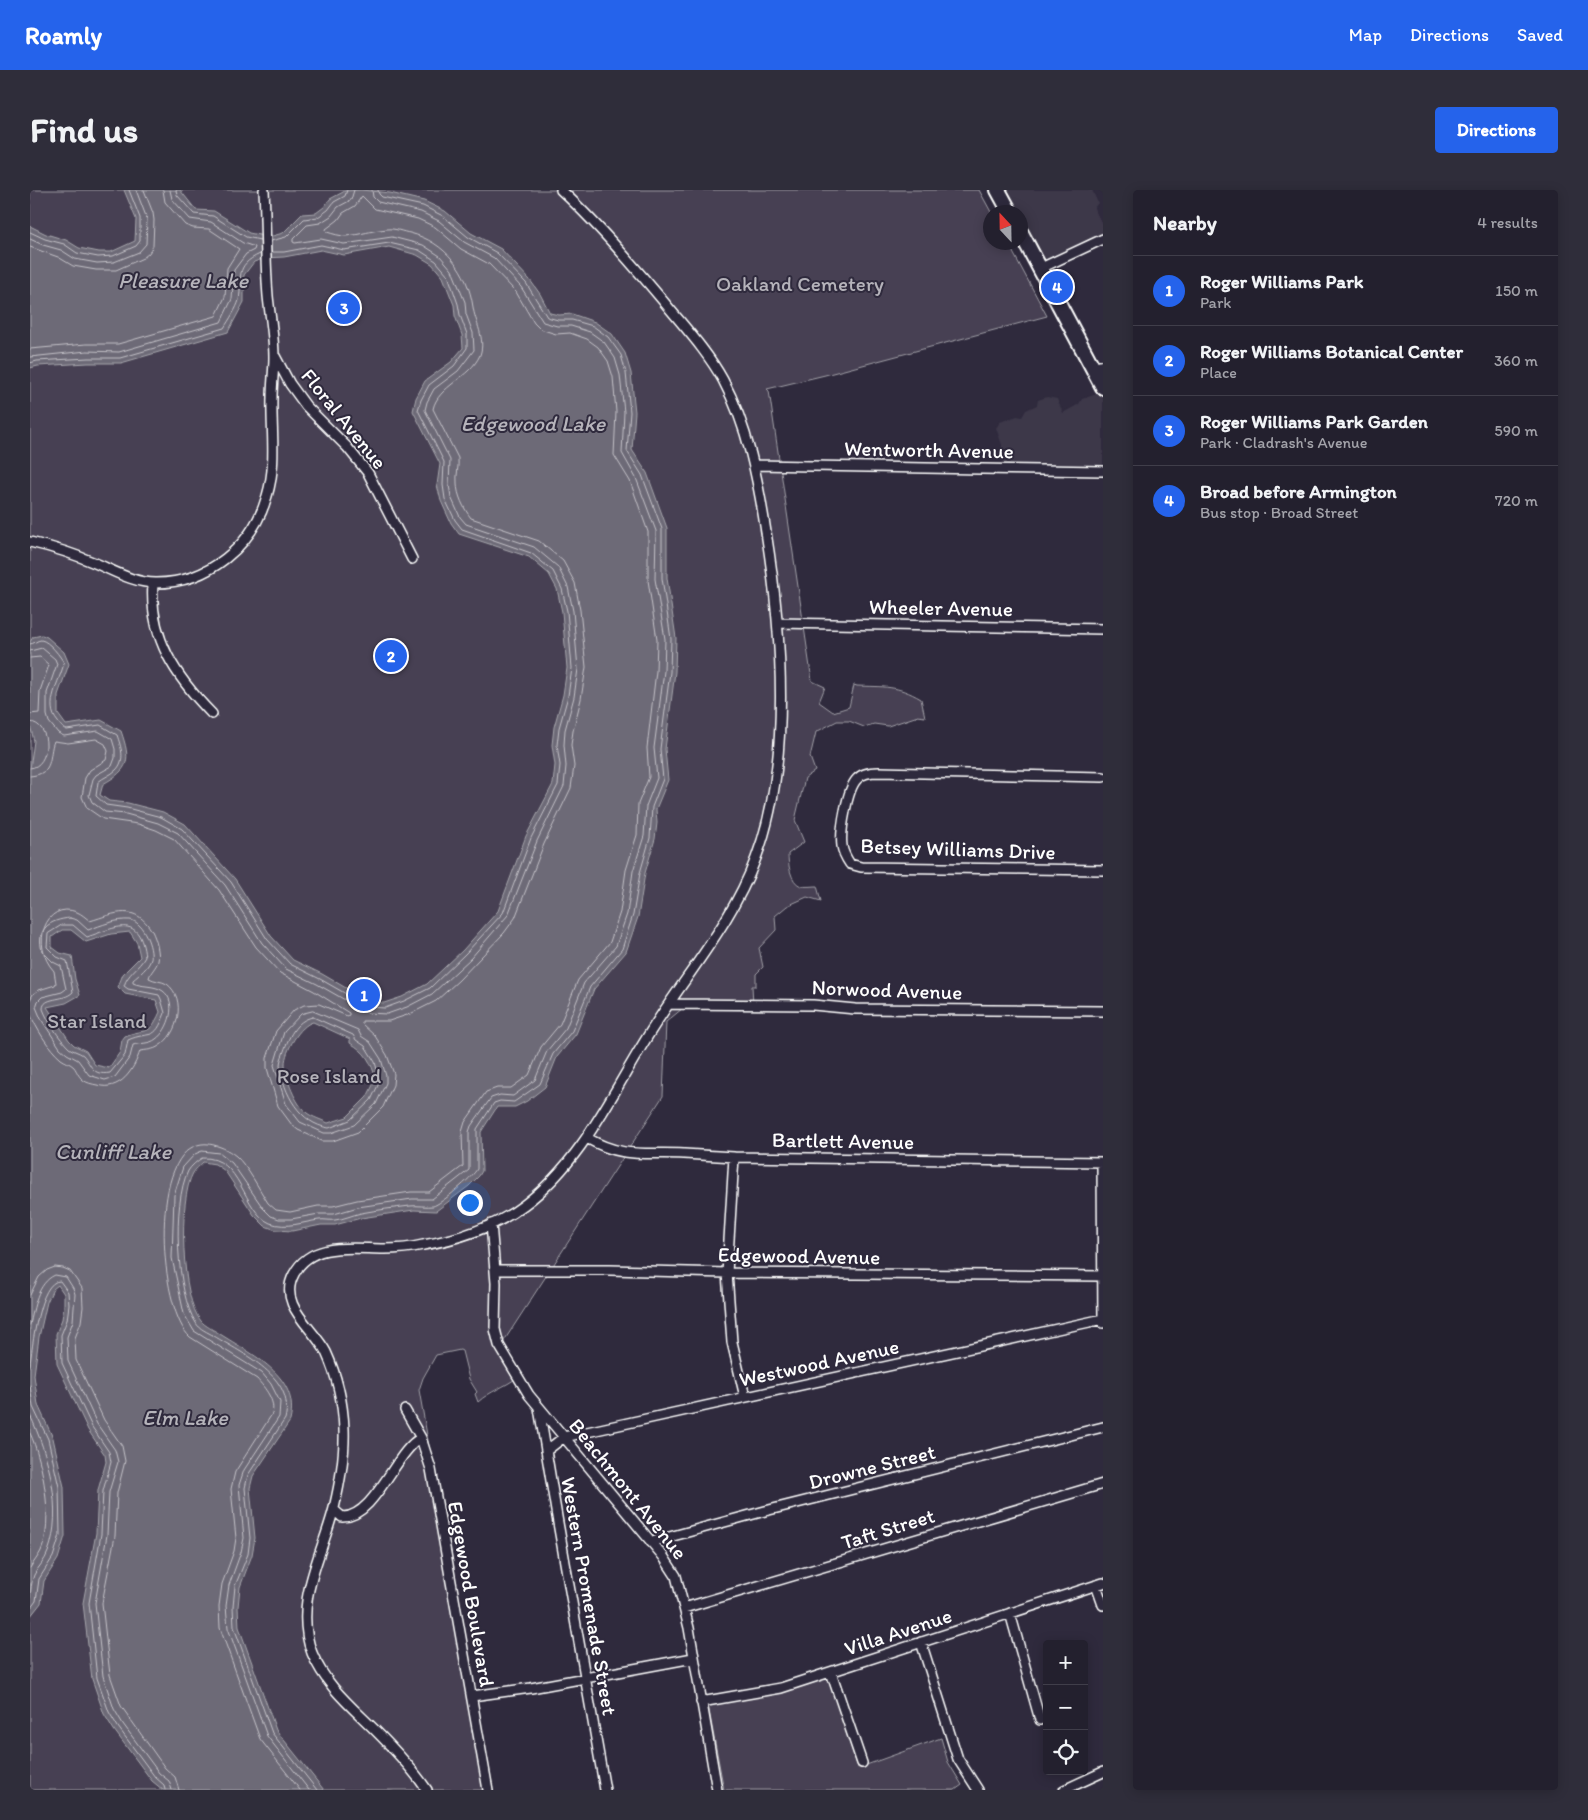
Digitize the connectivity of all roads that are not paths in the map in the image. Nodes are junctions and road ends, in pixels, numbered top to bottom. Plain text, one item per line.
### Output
1 (264, 190) edge
2 (561, 190) edge
3 (998, 190) edge
4 (1006, 205) edge
5 (1103, 239) edge
6 (1028, 248) edge
7 (1039, 269) junction
8 (274, 356) junction
9 (1098, 366) edge
10 (1103, 387) edge
11 (754, 465) junction
12 (1103, 471) edge
13 (30, 542) edge
14 (412, 559) dead end
15 (153, 583) junction
16 (778, 623) junction
17 (1103, 629) edge
18 (212, 714) dead end
19 (1103, 777) edge
20 (1103, 870) edge
21 (669, 1004) junction
22 (1103, 1011) edge
23 (587, 1138) junction
24 (734, 1157) junction
25 (1103, 1162) edge
26 (491, 1224) junction
27 (495, 1270) junction
28 (727, 1273) junction
29 (1103, 1276) edge
30 (1103, 1320) edge
31 (745, 1398) junction
32 (539, 1408) junction
33 (405, 1410) dead end
34 (1103, 1427) edge
35 (564, 1437) junction
36 (421, 1438) junction
37 (546, 1450) junction
38 (1103, 1484) edge
39 (334, 1510) junction
40 (651, 1542) junction
41 (1100, 1584) edge
42 (1103, 1605) edge
43 (684, 1608) junction
44 (1010, 1613) junction
45 (921, 1642) junction
46 (693, 1658) junction
47 (831, 1672) junction
48 (585, 1677) junction
49 (472, 1696) junction
50 (701, 1702) junction
51 (1040, 1720) dead end
52 (862, 1763) dead end
53 (1103, 1772) edge
54 (975, 1789) edge
55 (427, 1790) edge
56 (488, 1790) edge
57 (605, 1790) edge
58 (717, 1790) edge
59 (1064, 1790) edge

1 - 8 street
2 - 11 street
3 - 4 main road
5 - 7 street
6 - 7 main road
7 - 9 main road
8 - 14 street, Floral Avenue
8 - 15 street
9 - 10 main road
11 - 12 street, Wentworth Avenue
11 - 16 street
13 - 15 street
15 - 18 street
16 - 17 street, Wheeler Avenue
16 - 21 street
19 - 20 street, Betsey Williams Drive
21 - 22 street, Norwood Avenue
21 - 23 street
23 - 24 street, Bartlett Avenue
23 - 26 street
24 - 25 street, Bartlett Avenue
24 - 28 street
25 - 29 street
26 - 27 street, Beachmont Avenue
26 - 39 street
27 - 28 street, Edgewood Avenue
27 - 32 street, Beachmont Avenue
28 - 29 street, Edgewood Avenue
28 - 31 street
29 - 30 street
30 - 31 street, Westwood Avenue
31 - 35 street, Westwood Avenue
32 - 35 street, Beachmont Avenue
32 - 37 street, Western Promenade Street
33 - 36 street, Edgewood Boulevard
34 - 40 street, Drowne Street
35 - 37 street, Westwood Avenue
35 - 40 street, Beachmont Avenue
36 - 39 street
36 - 49 street, Edgewood Boulevard
37 - 48 street, Western Promenade Street
38 - 43 street, Taft Street
39 - 55 street
40 - 43 street, Beachmont Avenue
41 - 42 street
41 - 44 street, Villa Avenue
43 - 46 street, Beachmont Avenue
44 - 45 street, Villa Avenue
44 - 51 street
45 - 47 street, Villa Avenue
45 - 54 street
46 - 48 street
46 - 50 street, Beachmont Avenue
47 - 50 street, Villa Avenue
47 - 52 street
48 - 49 street
48 - 57 street, Western Promenade Street
49 - 56 street, Edgewood Boulevard
50 - 58 street, Beachmont Avenue
53 - 59 street

